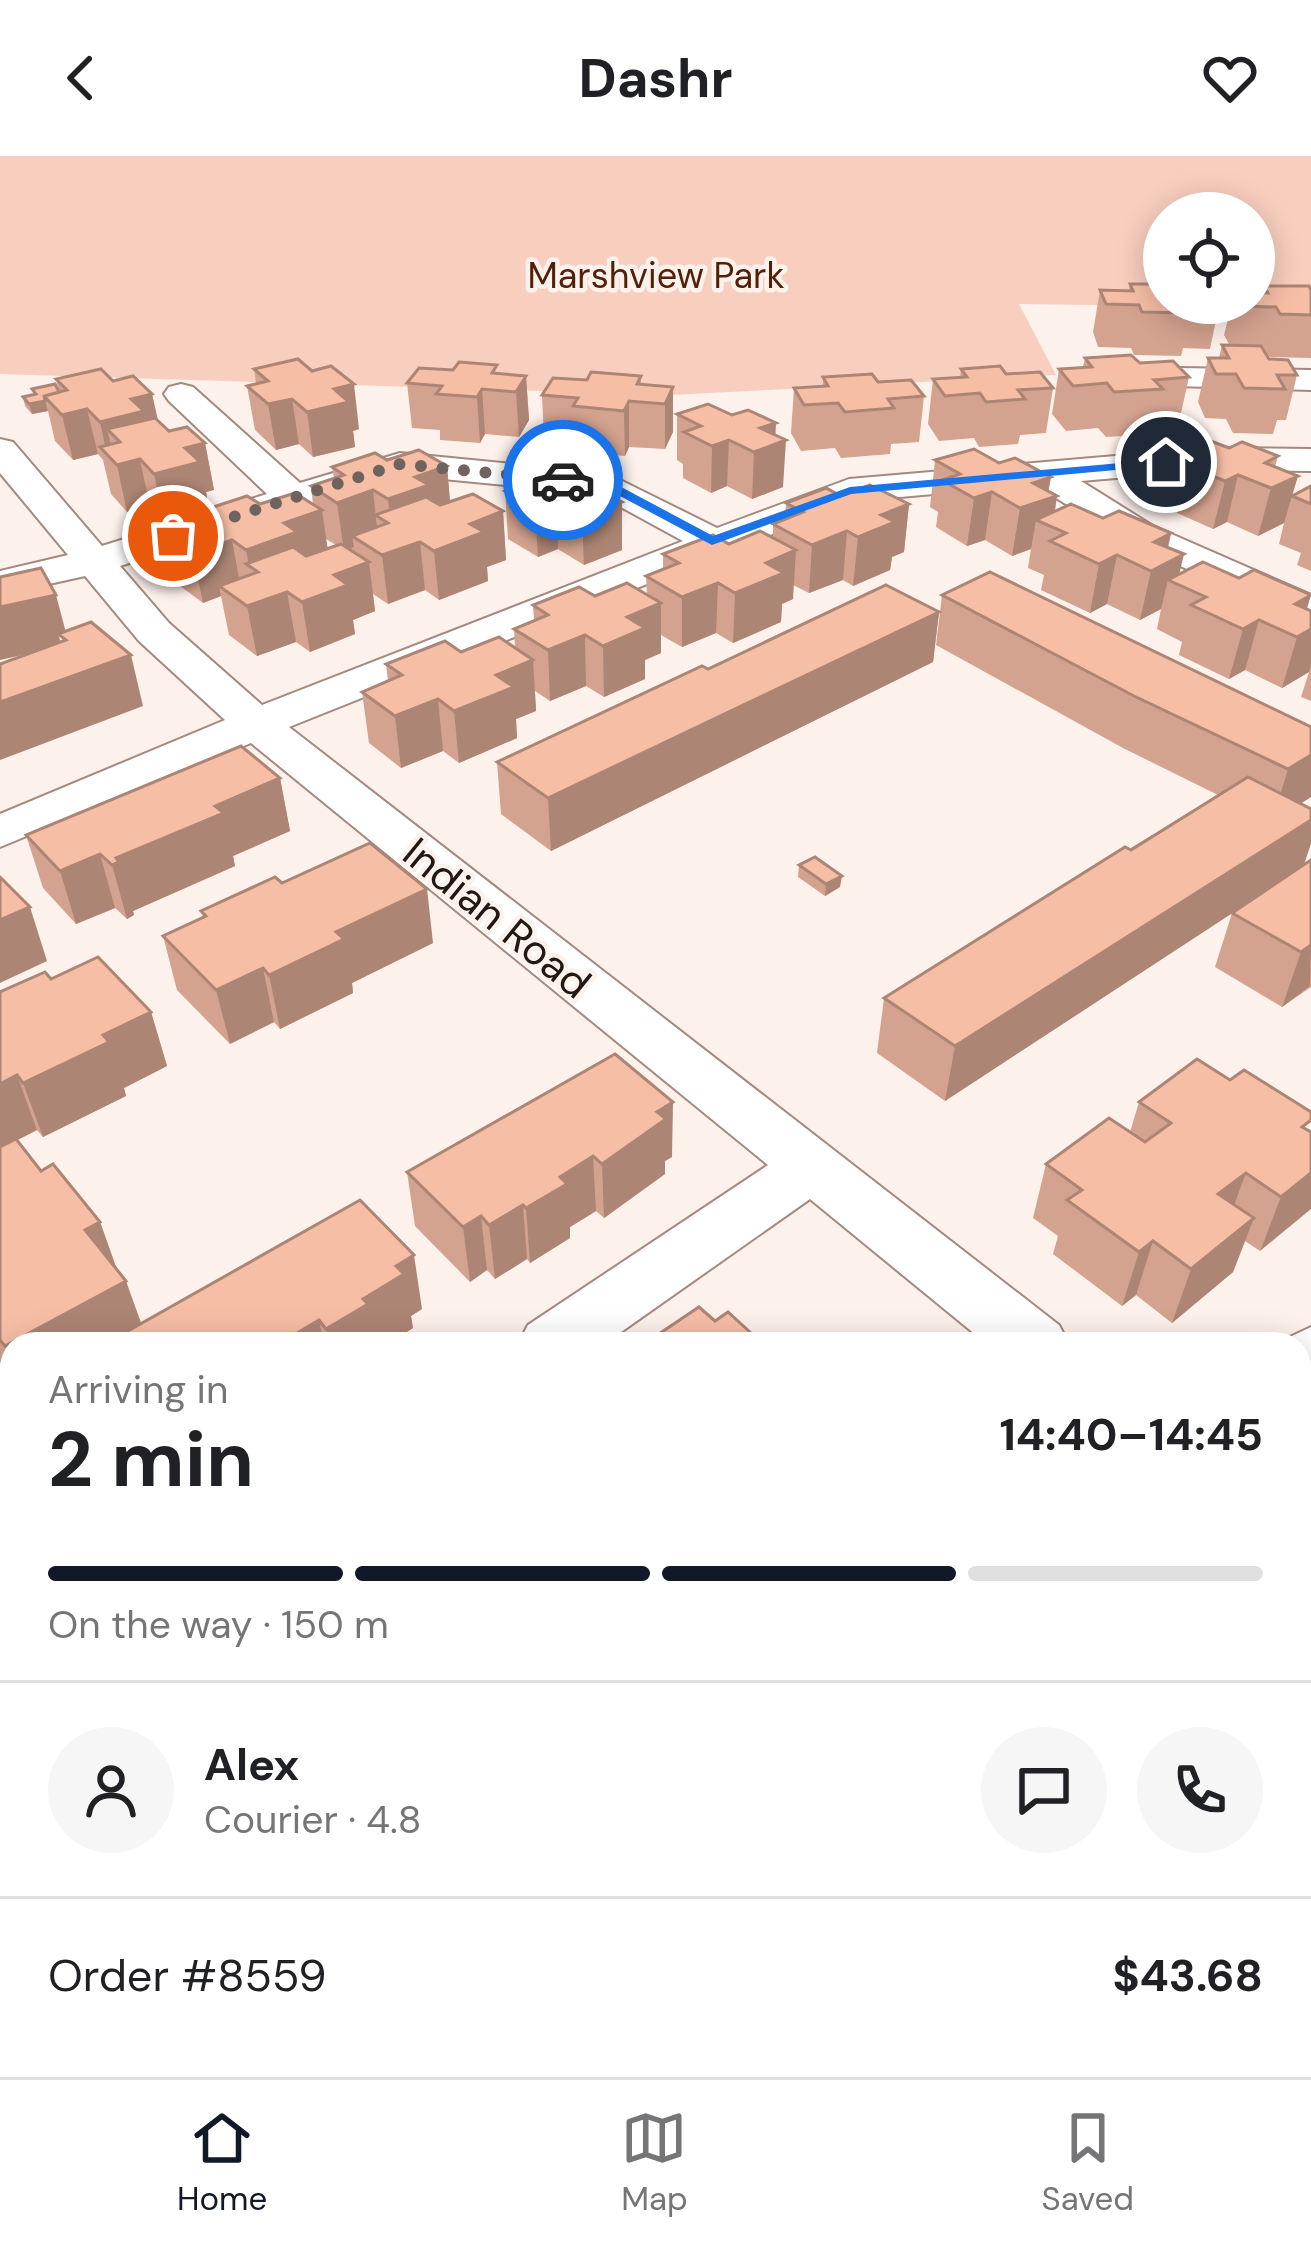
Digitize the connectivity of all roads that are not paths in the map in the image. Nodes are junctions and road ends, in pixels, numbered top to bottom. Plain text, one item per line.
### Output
1 (1116, 377) edge
2 (1311, 380) edge
3 (181, 394) dead end
4 (0, 450) edge
5 (1311, 460) edge
6 (1041, 472) junction
7 (294, 498) junction
8 (712, 541) junction
9 (92, 562) junction
10 (0, 583) edge
11 (1311, 610) edge
12 (256, 724) junction
13 (0, 832) edge
14 (809, 1168) junction
15 (570, 1332) edge
16 (1020, 1332) edge

1 - 2 street
3 - 7 street
4 - 9 street, Indian Road
5 - 6 street
6 - 8 street
6 - 11 street
7 - 8 street
7 - 9 street
8 - 12 street
9 - 10 street
9 - 12 street, Indian Road
12 - 13 street
12 - 14 street, Indian Road
14 - 15 street
14 - 16 street, Indian Road

